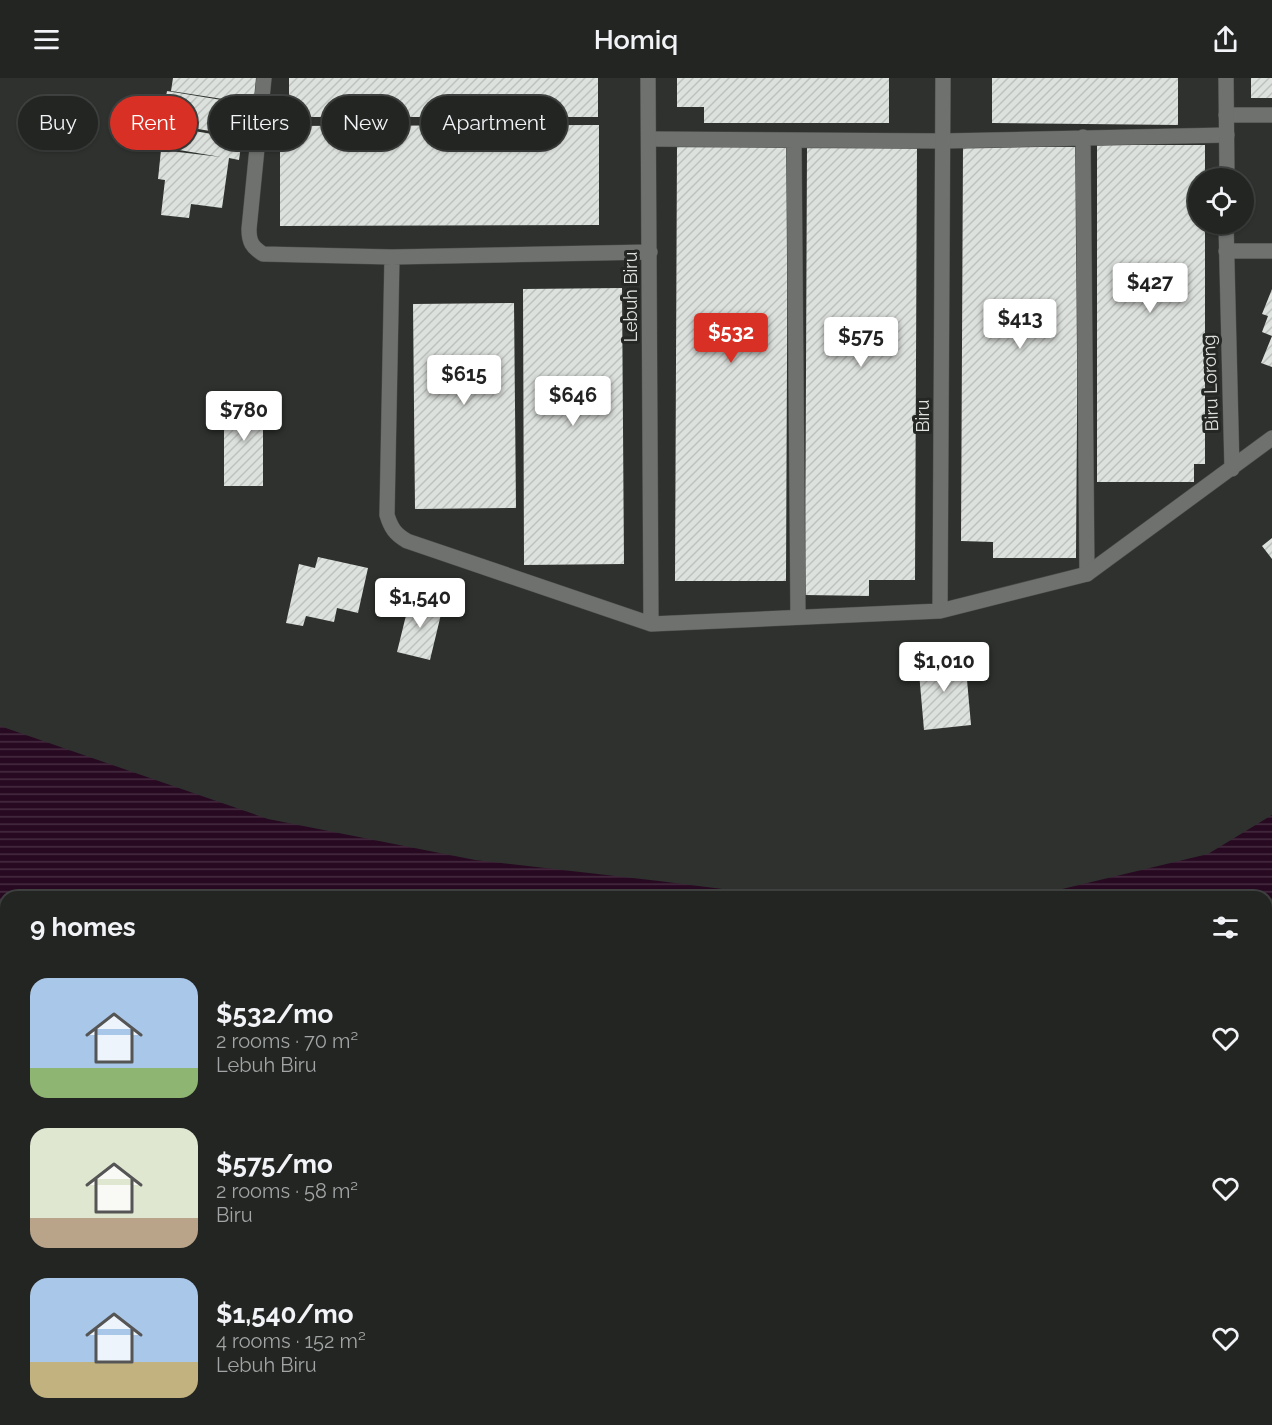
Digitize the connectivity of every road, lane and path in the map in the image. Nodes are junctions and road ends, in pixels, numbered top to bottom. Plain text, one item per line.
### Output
1 (264, 78) edge
2 (648, 78) edge
3 (943, 78) edge
4 (1226, 78) edge
5 (1227, 115) junction
6 (1272, 115) edge
7 (1227, 135) junction
8 (1083, 137) junction
9 (649, 139) junction
10 (794, 140) junction
11 (943, 141) junction
12 (1227, 168) edge
13 (1226, 234) edge
14 (1226, 251) junction
15 (1272, 251) edge
16 (650, 252) junction
17 (392, 257) junction
18 (1272, 438) edge
19 (1232, 469) junction
20 (1087, 574) junction
21 (940, 611) junction
22 (798, 617) junction
23 (651, 624) junction

1 - 17 street
2 - 9 street, Lebuh Biru
3 - 11 street, Biru
4 - 5 street
5 - 6 street
5 - 7 street
7 - 8 street
7 - 12 street
8 - 11 street
8 - 20 street
9 - 10 street
9 - 16 street, Lebuh Biru
10 - 11 street
10 - 22 street
11 - 21 street, Biru
13 - 14 street, Biru Lorong
14 - 15 street
14 - 19 street, Biru Lorong
16 - 17 street
16 - 23 street, Lebuh Biru
17 - 23 street
18 - 19 street
19 - 20 street
20 - 21 street
21 - 22 street
22 - 23 street

